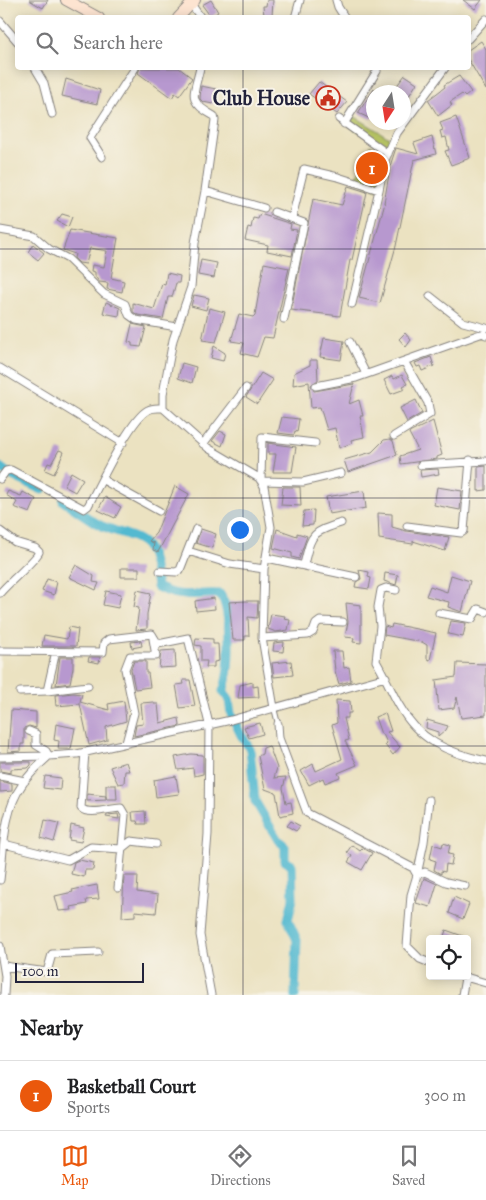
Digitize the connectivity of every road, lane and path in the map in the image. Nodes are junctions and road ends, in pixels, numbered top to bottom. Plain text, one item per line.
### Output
1 (66, 0) edge
2 (300, 0) edge
3 (336, 0) edge
4 (193, 2) edge
5 (94, 15) edge
6 (181, 15) edge
7 (200, 15) edge
8 (297, 15) edge
9 (343, 15) edge
10 (486, 19) edge
11 (0, 21) edge
12 (471, 36) edge
13 (15, 38) edge
14 (35, 70) edge
15 (134, 70) edge
16 (200, 70) edge
17 (444, 70) edge
18 (377, 71) dead end
19 (52, 114) dead end
20 (388, 154) junction
21 (102, 157) dead end
22 (379, 190) junction
23 (205, 191) junction
24 (264, 208) dead end
25 (274, 212) dead end
26 (292, 218) junction
27 (0, 230) edge
28 (430, 296) dead end
29 (352, 304) dead end
30 (284, 319) dead end
31 (176, 328) junction
32 (486, 328) edge
33 (486, 334) edge
34 (350, 342) dead end
35 (404, 361) junction
36 (0, 368) edge
37 (366, 374) junction
38 (316, 386) dead end
39 (246, 388) dead end
40 (163, 408) junction
41 (394, 436) dead end
42 (123, 443) junction
43 (315, 443) dead end
44 (203, 444) junction
45 (470, 460) junction
46 (486, 460) edge
47 (421, 465) dead end
48 (341, 473) dead end
49 (4, 474) edge
50 (102, 480) junction
51 (261, 481) junction
52 (159, 511) dead end
53 (341, 523) dead end
54 (407, 526) dead end
55 (196, 529) dead end
56 (0, 531) edge
57 (188, 551) junction
58 (267, 558) junction
59 (304, 564) junction
60 (264, 569) junction
61 (160, 570) dead end
62 (356, 576) dead end
63 (396, 590) dead end
64 (0, 593) edge
65 (486, 612) edge
66 (439, 613) dead end
67 (343, 622) dead end
68 (152, 634) junction
69 (262, 638) junction
70 (0, 650) edge
71 (56, 651) junction
72 (386, 677) junction
73 (88, 686) dead end
74 (47, 691) junction
75 (20, 692) dead end
76 (274, 708) junction
77 (209, 724) junction
78 (278, 724) joint
79 (28, 731) dead end
80 (126, 743) junction
81 (85, 752) junction
82 (48, 756) junction
83 (0, 757) edge
84 (486, 762) edge
85 (0, 776) edge
86 (25, 781) junction
87 (428, 800) dead end
88 (4, 844) junction
89 (156, 844) dead end
90 (121, 849) junction
91 (417, 875) junction
92 (0, 880) edge
93 (465, 886) dead end
94 (118, 888) dead end
95 (0, 946) edge
96 (98, 952) dead end
97 (426, 961) edge
98 (4, 966) junction
99 (471, 979) edge
100 (464, 980) edge
101 (486, 983) edge
102 (4, 995) edge
103 (211, 995) edge
104 (462, 995) edge

1 - 5 street
2 - 8 street
3 - 9 street
4 - 6 street
4 - 7 street
10 - 12 street
11 - 13 street
14 - 19 street
15 - 21 street
16 - 23 street
17 - 20 street
18 - 20 street
20 - 22 street
22 - 26 street
22 - 29 street
23 - 24 street
23 - 31 street
25 - 26 street
26 - 30 street
27 - 31 street
28 - 32 street
31 - 40 street
33 - 35 street
34 - 37 street
35 - 37 street
35 - 41 street
36 - 42 street
37 - 38 street
39 - 44 street
40 - 42 street
40 - 44 street
42 - 50 street
43 - 51 street
44 - 51 street
45 - 46 street
45 - 47 street
45 - 54 street
48 - 51 street
49 - 50 street
50 - 52 street
51 - 58 street
53 - 59 street
55 - 57 street
56 - 64 street
57 - 60 street
57 - 61 street
58 - 59 street
58 - 60 street
59 - 62 street
60 - 69 street
63 - 72 street
65 - 66 street
67 - 69 street
68 - 71 street
68 - 77 street
68 - 80 street
69 - 76 street
70 - 71 street
71 - 74 street
72 - 76 street
72 - 84 street
73 - 74 street
74 - 75 street
76 - 77 street
76 - 78 lane
77 - 80 street
77 - 103 street
78 - 91 street
79 - 82 street
80 - 81 street
81 - 82 street
81 - 90 street
82 - 83 street
82 - 86 street
85 - 86 street
86 - 88 street
87 - 91 street
88 - 90 street
88 - 92 street
89 - 90 street
90 - 94 street
91 - 93 street
91 - 97 street
95 - 98 street
96 - 98 street
98 - 102 street
99 - 101 street
100 - 104 street

